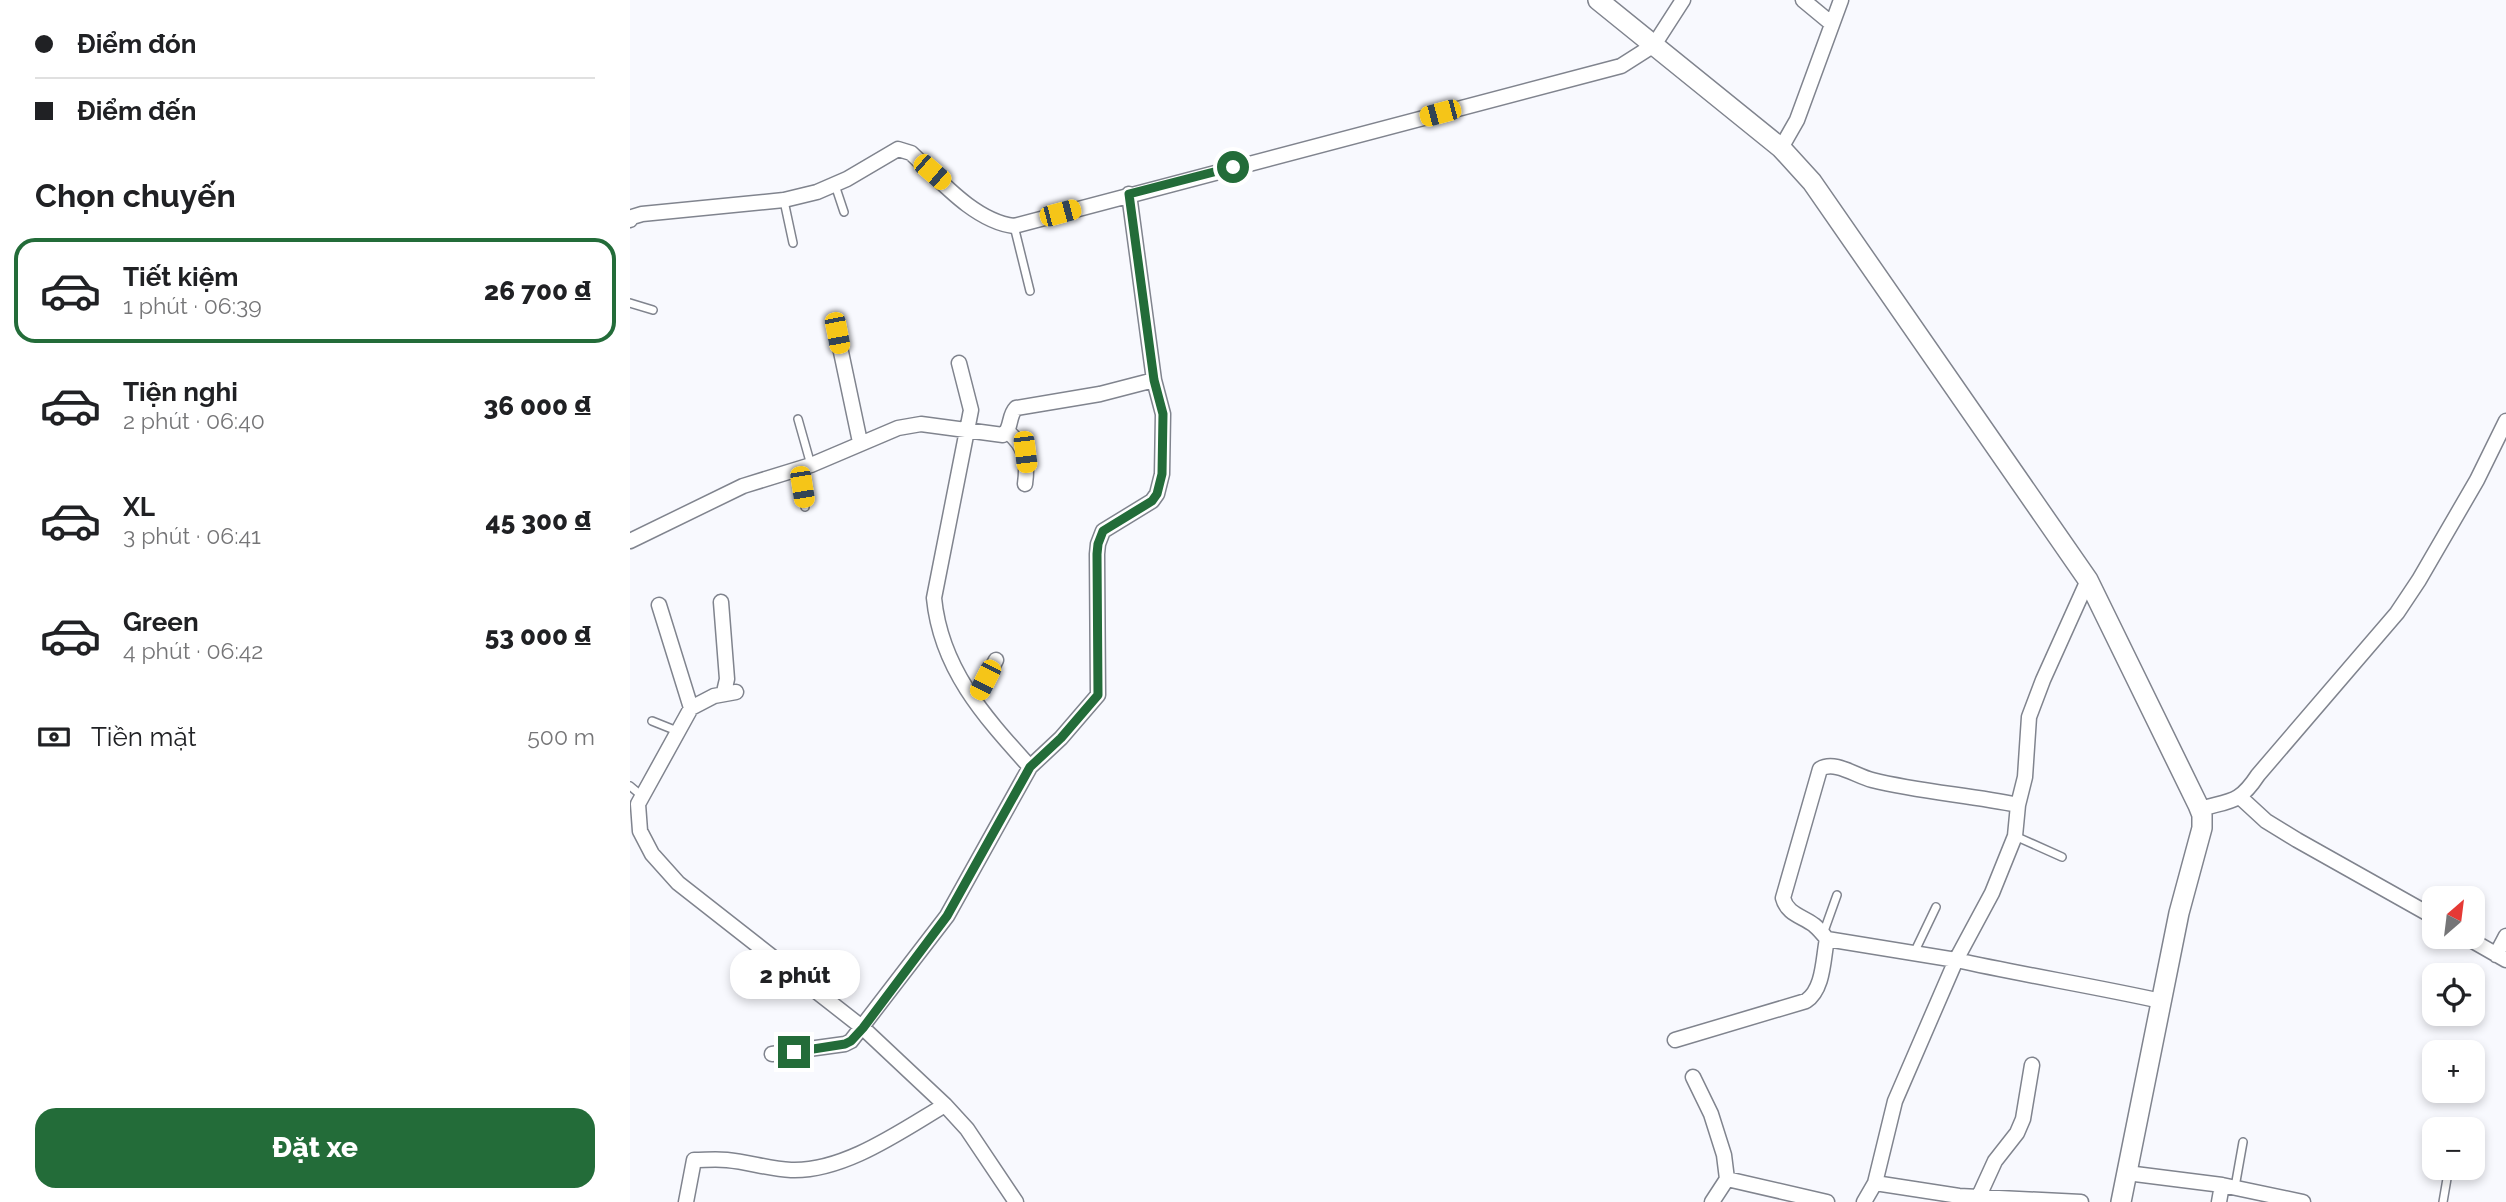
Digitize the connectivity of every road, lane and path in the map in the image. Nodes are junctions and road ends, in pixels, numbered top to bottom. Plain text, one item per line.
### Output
1 (1598, 0) edge
2 (1683, 0) edge
3 (1803, 0) edge
4 (1842, 0) edge
5 (1832, 24) junction
6 (1654, 45) junction
7 (1781, 148) junction
8 (835, 185) junction
9 (1129, 194) junction
10 (784, 200) junction
11 (844, 212) dead end
12 (630, 220) edge
13 (1014, 226) junction
14 (793, 243) dead end
15 (1030, 291) dead end
16 (630, 303) edge
17 (653, 310) dead end
18 (837, 333) dead end
19 (959, 363) dead end
20 (1154, 380) junction
21 (797, 419) dead end
22 (2506, 421) edge
23 (967, 430) junction
24 (1008, 432) junction
25 (860, 442) junction
26 (805, 466) junction
27 (1026, 484) dead end
28 (806, 507) dead end
29 (630, 541) edge
30 (2088, 580) junction
31 (721, 602) dead end
32 (659, 605) dead end
33 (996, 660) dead end
34 (975, 700) junction
35 (691, 708) junction
36 (652, 721) dead end
37 (678, 732) junction
38 (1030, 767) junction
39 (630, 786) edge
40 (2241, 798) junction
41 (637, 802) edge
42 (2018, 805) junction
43 (2200, 809) junction
44 (2015, 836) junction
45 (2062, 857) dead end
46 (1837, 895) dead end
47 (1936, 907) dead end
48 (2422, 910) edge
49 (2506, 936) edge
50 (1824, 937) junction
51 (2485, 948) edge
52 (1913, 953) junction
53 (2501, 957) edge
54 (1956, 960) junction
55 (2161, 1001) junction
56 (863, 1028) junction
57 (1675, 1040) dead end
58 (772, 1054) dead end
59 (2032, 1065) dead end
60 (1693, 1077) dead end
61 (944, 1105) junction
62 (2243, 1142) dead end
63 (2127, 1173) junction
64 (1727, 1179) junction
65 (2447, 1180) edge
66 (1875, 1183) junction
67 (2228, 1187) junction
68 (1979, 1196) junction
69 (686, 1202) edge
70 (1014, 1202) edge
71 (1712, 1202) edge
72 (1827, 1202) edge
73 (1864, 1202) edge
74 (2081, 1202) edge
75 (2121, 1202) edge
76 (2218, 1202) edge
77 (2303, 1202) edge
78 (2443, 1202) edge

1 - 6 street
2 - 6 street
3 - 5 street
4 - 5 street
5 - 7 street
6 - 7 street
6 - 9 street
7 - 30 street
8 - 10 street
8 - 11 lane
8 - 13 street
9 - 13 street
9 - 20 street
10 - 12 street
10 - 14 lane
13 - 15 lane
16 - 17 lane
18 - 25 street
19 - 23 street
20 - 24 street
20 - 38 street
21 - 26 lane
22 - 40 street
23 - 24 street
23 - 25 street
23 - 34 street
24 - 27 street
25 - 26 street
26 - 28 lane
26 - 29 street
30 - 42 street
30 - 43 street
31 - 35 street
32 - 35 street
33 - 34 street
34 - 38 street
35 - 37 street
36 - 37 lane
37 - 41 street
38 - 56 street
39 - 41 lane
40 - 43 street
40 - 48 street
41 - 56 street
42 - 44 street
42 - 50 street
43 - 55 street
44 - 45 lane
44 - 54 street
46 - 50 lane
47 - 52 lane
49 - 53 street
50 - 52 street
50 - 57 street
51 - 53 street
52 - 54 street
54 - 55 street
54 - 66 street
55 - 63 street
56 - 58 street
56 - 61 street
59 - 68 street
60 - 64 street
61 - 69 street
61 - 70 street
62 - 67 lane
63 - 67 street
63 - 75 street
64 - 71 street
64 - 72 street
65 - 78 lane
66 - 68 street
66 - 73 street
67 - 76 street
67 - 77 street
68 - 74 street

